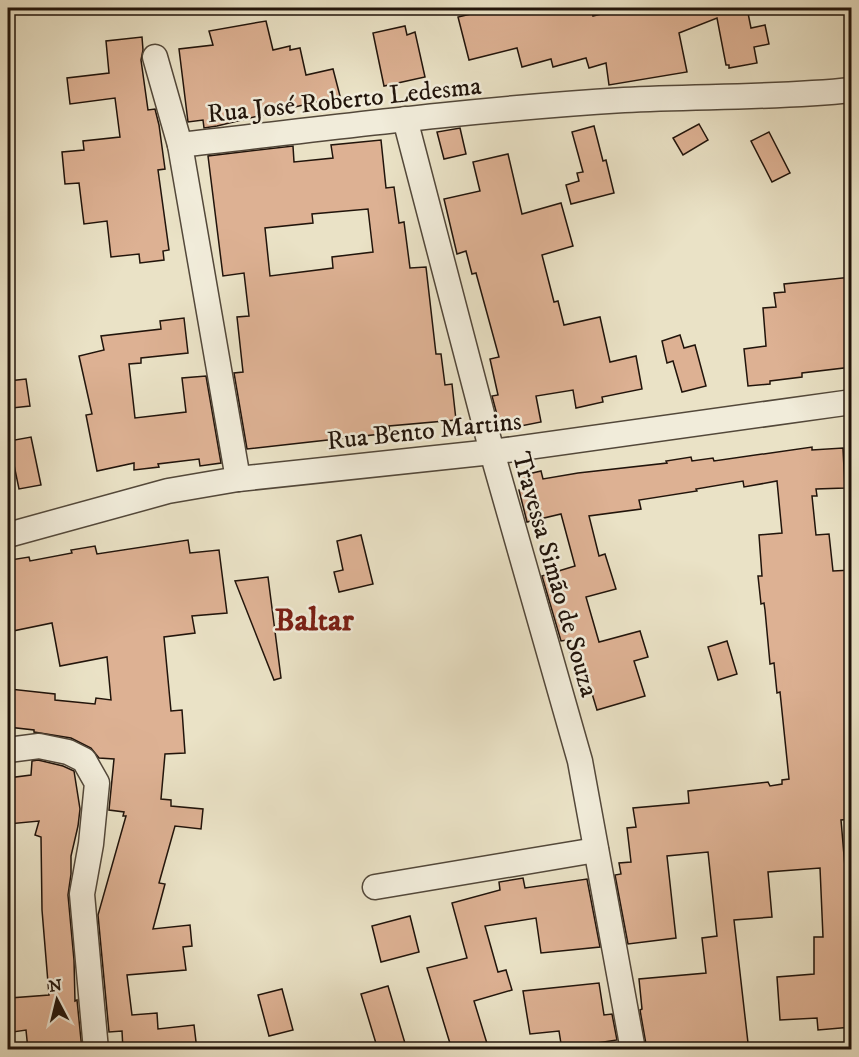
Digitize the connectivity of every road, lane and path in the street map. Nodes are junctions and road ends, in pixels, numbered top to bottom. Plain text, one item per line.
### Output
1 (155, 57) dead end
2 (852, 90) edge
3 (405, 119) junction
4 (180, 146) junction
5 (852, 402) edge
6 (492, 452) junction
7 (238, 478) junction
8 (8, 535) edge
9 (8, 750) edge
10 (596, 850) junction
11 (375, 887) dead end
12 (96, 1050) edge
13 (633, 1050) edge

1 - 4 street
2 - 3 street, Rua José Roberto Ledesma
3 - 4 street, Rua José Roberto Ledesma
3 - 6 street, Travessa Simão de Souza
4 - 7 street, Rua José Roberto Ledesma
5 - 6 street, Rua Bento Martins
6 - 7 street, Rua Bento Martins
6 - 10 street, Travessa Simão de Souza
7 - 8 street, Rua Bento Martins
9 - 12 street
10 - 11 street
10 - 13 street, Travessa Simão de Souza

